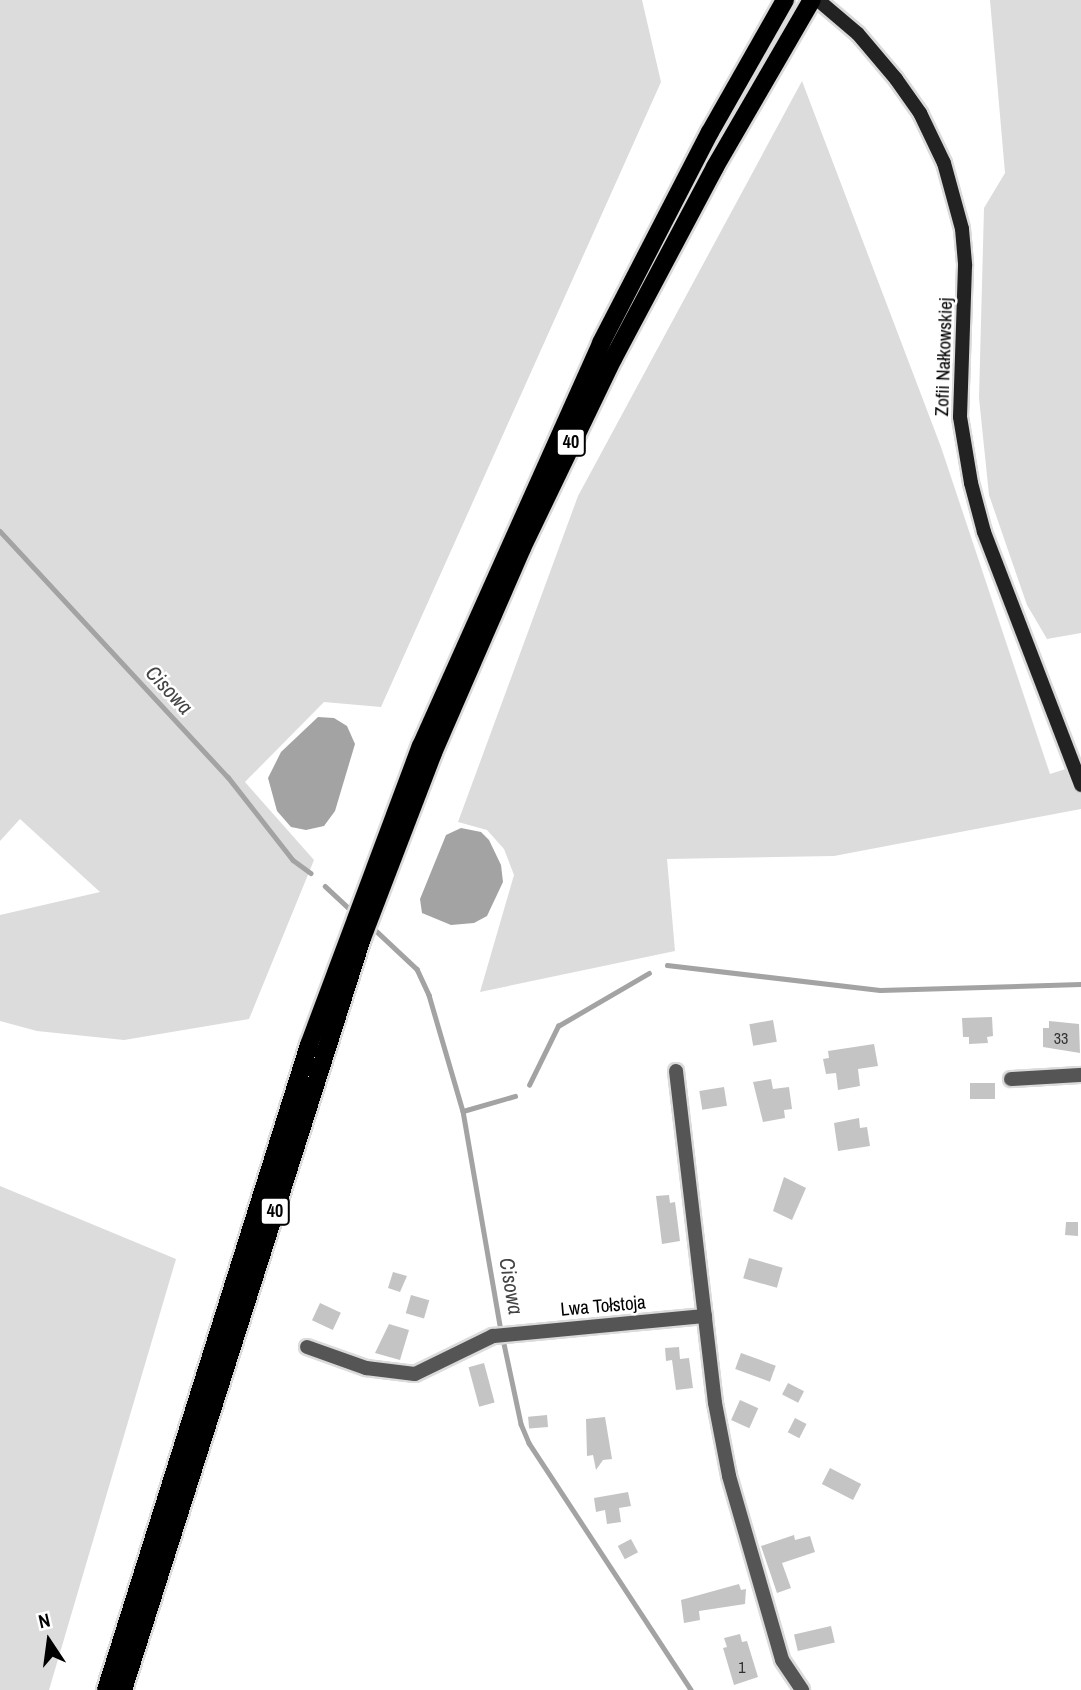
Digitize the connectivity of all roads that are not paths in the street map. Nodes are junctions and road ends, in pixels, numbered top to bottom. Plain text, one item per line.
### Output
1 (785, 0) edge
2 (812, 0) edge
3 (818, 0) edge
4 (1081, 785) edge
5 (368, 900) junction
6 (356, 933) junction
7 (676, 1071) dead end
8 (1081, 1075) edge
9 (1011, 1079) dead end
10 (705, 1317) junction
11 (307, 1347) dead end
12 (106, 1690) edge
13 (123, 1690) edge
14 (802, 1690) edge

1 - 5 main road, 40
2 - 5 main road, 40
3 - 4 street, Zofii Nałkowskiej
5 - 6 main road, 40
6 - 12 main road, 40
6 - 13 main road, 40
7 - 10 street
8 - 9 street
10 - 11 street, Lwa Tołstoja
10 - 14 street

